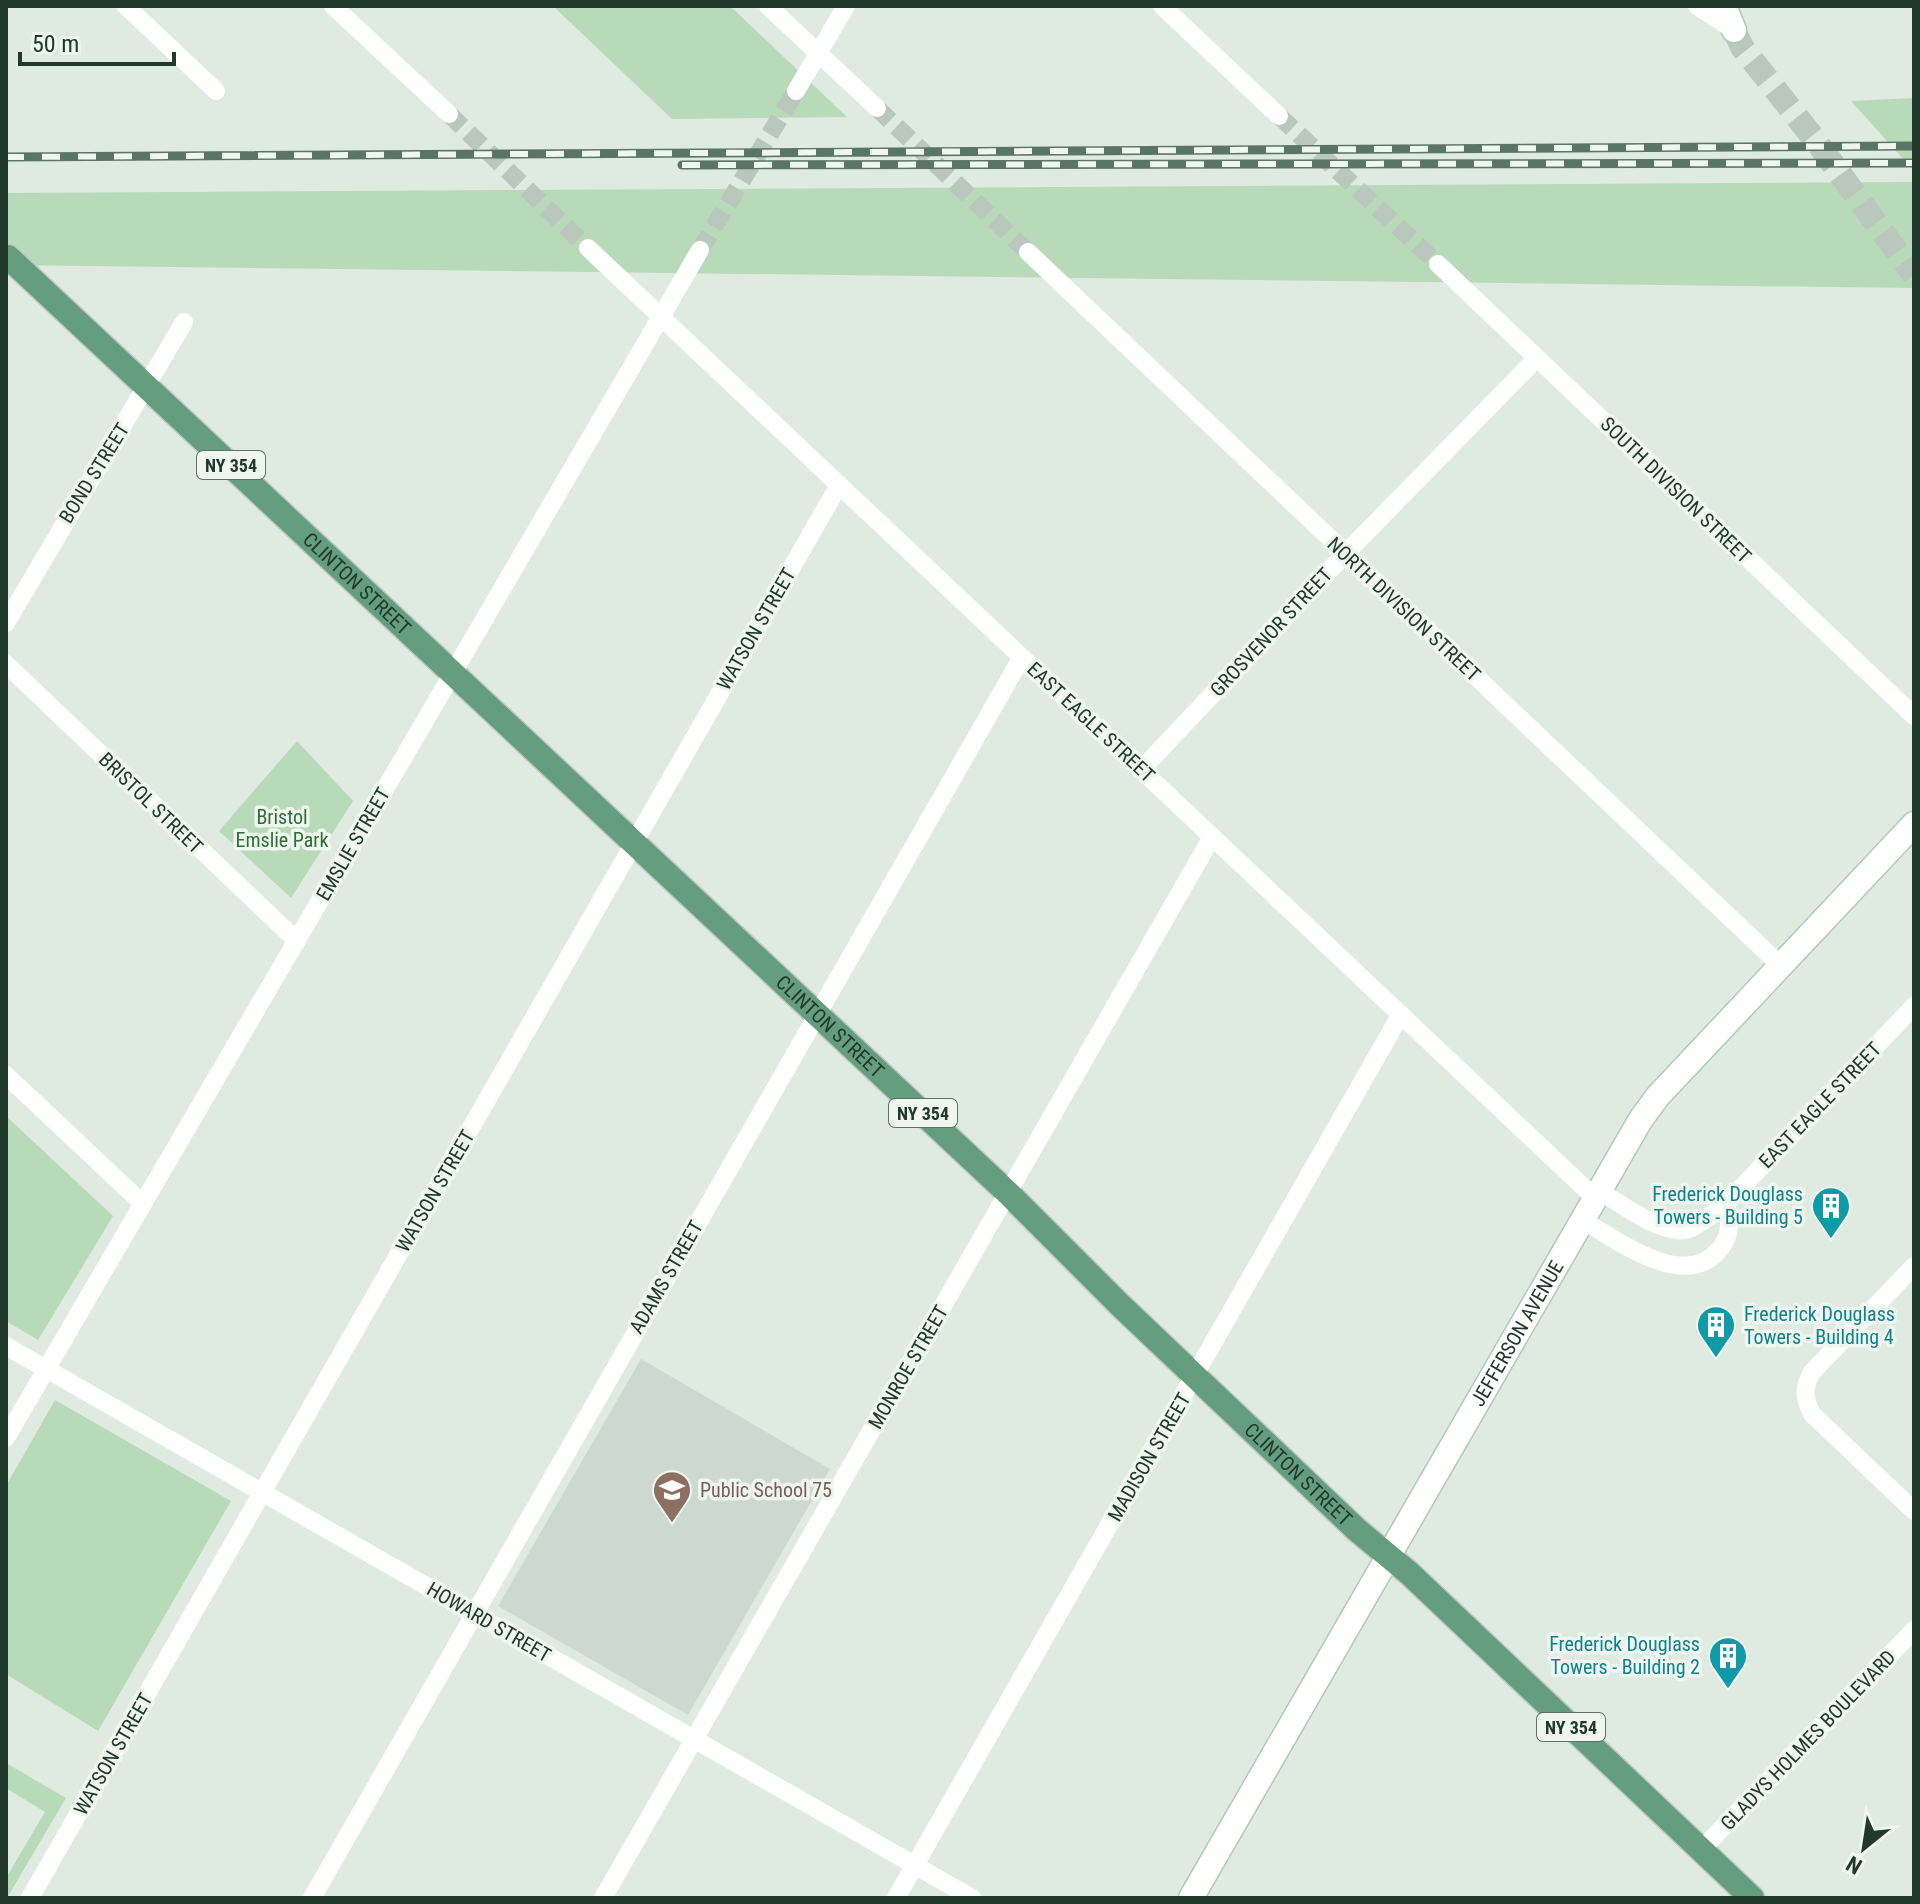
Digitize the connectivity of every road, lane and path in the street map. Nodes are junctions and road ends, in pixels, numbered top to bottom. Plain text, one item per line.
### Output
1 (126, 6) edge
2 (333, 6) edge
3 (768, 6) edge
4 (846, 6) edge
5 (1162, 6) edge
6 (1697, 6) edge
7 (1724, 6) edge
8 (1734, 30) joint
9 (819, 53) junction
10 (216, 91) dead end
11 (796, 91) tunnel mouth
12 (877, 108) tunnel mouth
13 (449, 114) tunnel mouth
14 (1279, 116) tunnel mouth
15 (588, 248) tunnel mouth
16 (700, 250) tunnel mouth
17 (1028, 252) tunnel mouth
18 (8, 257) dead end
19 (1438, 264) tunnel mouth
20 (661, 317) junction
21 (184, 322) dead end
22 (1537, 358) junction
23 (147, 386) junction
24 (839, 485) junction
25 (1345, 554) junction
26 (6, 623) edge
27 (1022, 657) junction
28 (6, 664) edge
29 (453, 673) junction
30 (1914, 716) edge
31 (1141, 770) junction
32 (1914, 824) edge
33 (1212, 837) junction
34 (633, 844) junction
35 (297, 941) junction
36 (1780, 965) junction
37 (1914, 1006) edge
38 (817, 1014) junction
39 (1401, 1014) junction
40 (6, 1075) edge
41 (1008, 1193) junction
42 (1596, 1193) junction
43 (143, 1204) junction
44 (1726, 1204) junction
45 (1582, 1220) junction
46 (1914, 1266) edge
47 (6, 1346) edge
48 (47, 1369) junction
49 (1195, 1376) junction
50 (6, 1438) edge
51 (262, 1492) junction
52 (1914, 1511) edge
53 (1389, 1556) junction
54 (473, 1613) junction
55 (1914, 1630) edge
56 (694, 1740) junction
57 (1701, 1850) junction
58 (915, 1866) junction
59 (30, 1898) edge
60 (312, 1898) edge
61 (603, 1898) edge
62 (896, 1898) edge
63 (972, 1898) edge
64 (1191, 1898) edge
65 (1752, 1898) edge

1 - 10 street
2 - 13 street
3 - 9 street
4 - 9 street
5 - 14 street
6 - 8 street
7 - 8 street
9 - 11 street
9 - 12 street
15 - 20 street, EAST EAGLE STREET
16 - 20 street, EMSLIE STREET
17 - 25 street, NORTH DIVISION STREET
18 - 23 main road, CLINTON STREET / NY 354
19 - 22 street, SOUTH DIVISION STREET
20 - 24 street, EAST EAGLE STREET
20 - 29 street, EMSLIE STREET
21 - 23 street, BOND STREET
22 - 25 street, GROSVENOR STREET
22 - 30 street, SOUTH DIVISION STREET
23 - 26 street, BOND STREET
23 - 29 main road, CLINTON STREET / NY 354
24 - 27 street, EAST EAGLE STREET
24 - 34 street, WATSON STREET
25 - 31 street, GROSVENOR STREET
25 - 36 street, NORTH DIVISION STREET
27 - 31 street, EAST EAGLE STREET
27 - 38 street, ADAMS STREET
28 - 35 street, BRISTOL STREET
29 - 34 main road, CLINTON STREET / NY 354
29 - 35 street, EMSLIE STREET
31 - 33 street, EAST EAGLE STREET
32 - 36 street, JEFFERSON AVENUE
33 - 39 street, EAST EAGLE STREET
33 - 41 street, MONROE STREET
34 - 38 main road, CLINTON STREET / NY 354
34 - 51 street, WATSON STREET
35 - 43 street, EMSLIE STREET
36 - 42 street, JEFFERSON AVENUE
37 - 44 street, EAST EAGLE STREET
38 - 41 main road, CLINTON STREET / NY 354
38 - 54 street, ADAMS STREET
39 - 42 street, EAST EAGLE STREET
39 - 49 street, MADISON STREET
40 - 43 street
41 - 49 main road, CLINTON STREET / NY 354
41 - 56 street, MONROE STREET
42 - 44 street, EAST EAGLE STREET
42 - 45 street, JEFFERSON AVENUE
43 - 48 street, EMSLIE STREET
44 - 45 street
45 - 53 street, JEFFERSON AVENUE
46 - 52 street
47 - 48 street, HOWARD STREET
48 - 50 street, EMSLIE STREET
48 - 51 street, HOWARD STREET
49 - 53 main road, CLINTON STREET / NY 354
49 - 58 street, MADISON STREET
51 - 54 street, HOWARD STREET
51 - 59 street, WATSON STREET
53 - 57 main road, CLINTON STREET / NY 354
53 - 64 street, JEFFERSON AVENUE
54 - 56 street, HOWARD STREET
54 - 60 street, ADAMS STREET
55 - 57 street, GLADYS HOLMES BOULEVARD
56 - 58 street, HOWARD STREET
56 - 61 street, MONROE STREET
57 - 65 main road, CLINTON STREET / NY 354
58 - 62 street, MADISON STREET
58 - 63 street, HOWARD STREET

